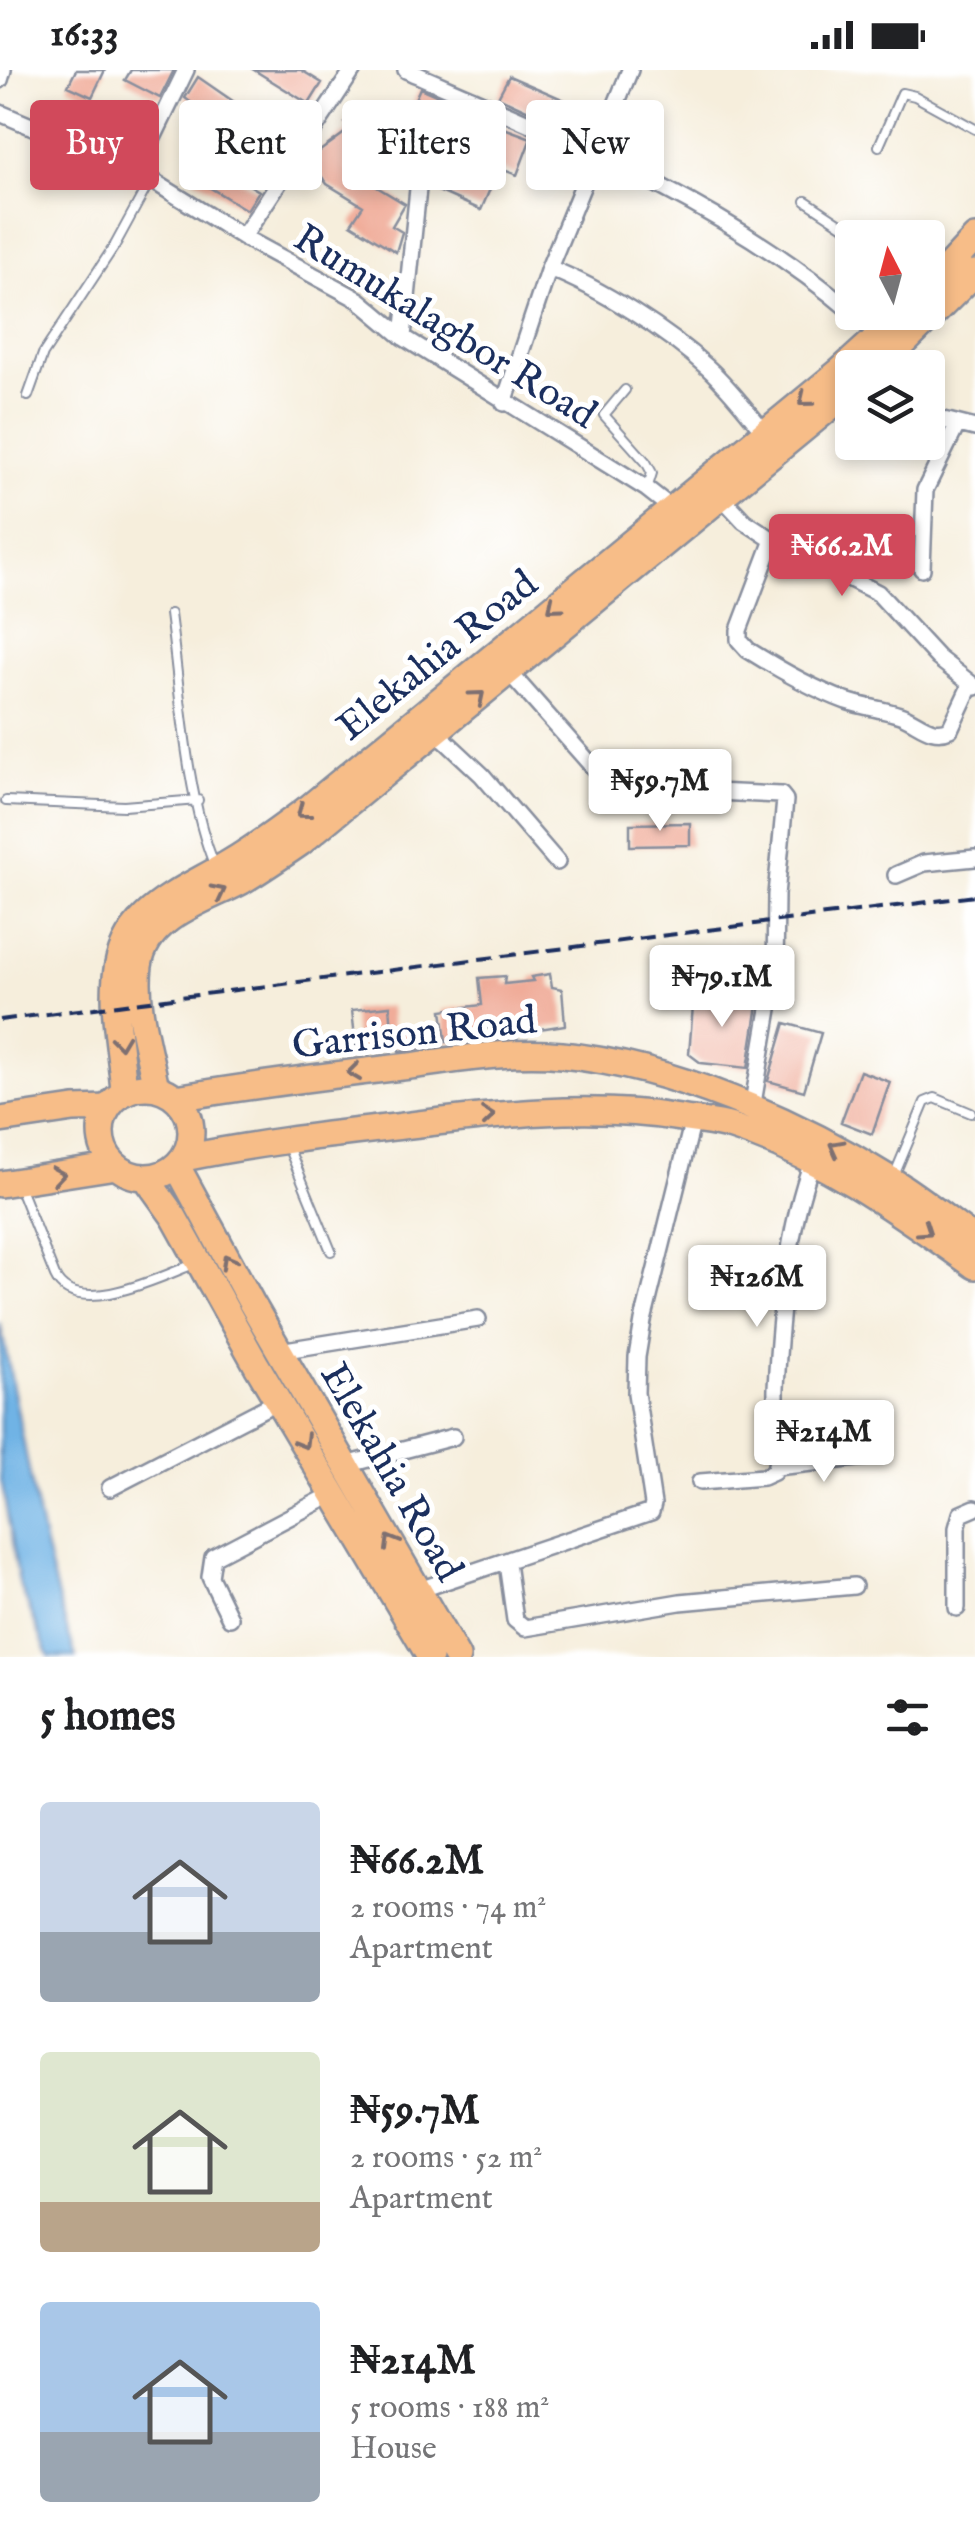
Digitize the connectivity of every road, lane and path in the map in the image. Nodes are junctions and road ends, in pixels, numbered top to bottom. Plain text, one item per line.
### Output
1 (3, 70) edge
2 (186, 70) edge
3 (353, 70) edge
4 (406, 70) edge
5 (630, 70) edge
6 (0, 80) edge
7 (618, 100) edge
8 (0, 114) edge
9 (526, 122) edge
10 (30, 127) edge
11 (975, 128) edge
12 (159, 138) edge
13 (879, 146) dead end
14 (159, 184) edge
15 (138, 190) edge
16 (418, 190) edge
17 (582, 190) edge
18 (663, 190) edge
19 (806, 201) dead end
20 (835, 220) edge
21 (243, 237) junction
22 (975, 238) edge
23 (549, 268) junction
24 (945, 268) edge
25 (975, 273) edge
26 (835, 298) edge
27 (873, 330) edge
28 (886, 330) edge
29 (880, 336) junction
30 (404, 337) junction
31 (897, 350) edge
32 (625, 390) dead end
33 (28, 396) dead end
34 (835, 401) edge
35 (504, 403) junction
36 (945, 421) edge
37 (956, 425) junction
38 (975, 428) edge
39 (765, 432) junction
40 (647, 489) junction
41 (714, 489) junction
42 (681, 515) junction
43 (773, 540) junction
44 (922, 569) dead end
45 (170, 614) dead end
46 (508, 671) junction
47 (973, 685) edge
48 (436, 732) junction
49 (198, 800) junction
50 (6, 802) dead end
51 (975, 858) edge
52 (557, 862) dead end
53 (217, 870) junction
54 (896, 875) dead end
55 (166, 1093) junction
56 (116, 1101) junction
57 (752, 1109) junction
58 (971, 1113) dead end
59 (0, 1120) edge
60 (693, 1120) junction
61 (285, 1140) junction
62 (813, 1160) junction
63 (180, 1162) junction
64 (116, 1166) junction
65 (146, 1178) junction
66 (892, 1180) junction
67 (9, 1182) edge
68 (975, 1240) edge
69 (330, 1251) dead end
70 (200, 1262) junction
71 (975, 1266) edge
72 (478, 1319) dead end
73 (279, 1351) junction
74 (278, 1401) junction
75 (453, 1437) dead end
76 (867, 1457) dead end
77 (346, 1465) junction
78 (776, 1467) junction
79 (700, 1482) dead end
80 (110, 1488) dead end
81 (334, 1494) junction
82 (975, 1508) edge
83 (508, 1563) junction
84 (854, 1586) dead end
85 (418, 1590) junction
86 (957, 1608) dead end
87 (230, 1618) dead end
88 (430, 1657) edge
89 (457, 1657) edge

1 - 6 street
2 - 12 street
3 - 21 street
4 - 9 street
5 - 7 street
8 - 10 street, Rumukalagbor Road
11 - 13 lane
14 - 21 street, Rumukalagbor Road
15 - 33 lane
16 - 30 street
17 - 23 street
18 - 26 street
19 - 20 lane
21 - 30 street, Rumukalagbor Road
22 - 24 main road
23 - 35 street
23 - 39 street
25 - 31 main road
27 - 29 street
28 - 29 main road, Elekahia Road
29 -> 39 main road, Elekahia Road
30 - 35 street, Rumukalagbor Road
32 - 40 lane
34 - 41 main road, Elekahia Road
35 - 40 street, Rumukalagbor Road
36 - 37 street
37 - 38 street
37 - 44 street
39 - 41 main road, Elekahia Road
40 - 42 street, Rumukalagbor Road
41 - 42 main road, Elekahia Road
41 - 43 street
42 - 46 main road, Elekahia Road
42 -> 53 main road, Elekahia Road
43 - 47 street
43 - 47 street
45 - 49 lane
48 -> 46 main road, Elekahia Road
46 - 57 street
48 - 52 street
55 -> 48 main road, Elekahia Road
49 - 50 lane
49 - 53 lane
51 - 54 street
53 -> 56 main road, Elekahia Road
55 - 56 main road
57 -> 55 main road, Garrison Road
55 - 63 main road
56 - 59 main road
56 - 64 main road
66 -> 57 main road, Garrison Road
58 - 66 lane
61 -> 60 main road
60 - 62 main road
60 - 83 street
61 - 63 main road
61 - 69 lane
62 -> 71 main road
62 - 78 street
63 - 65 main road
73 -> 63 main road, Elekahia Road
64 - 65 main road
67 -> 64 main road
65 - 70 main road, Elekahia Road
66 - 68 main road, Garrison Road
67 - 70 lane
70 - 74 main road, Elekahia Road
72 - 73 street
73 - 77 main road, Elekahia Road
74 - 80 street
74 -> 81 main road, Elekahia Road
75 - 77 street
76 - 78 street
85 -> 77 main road, Elekahia Road
78 - 79 street
81 - 87 street
81 - 88 main road, Elekahia Road
82 - 86 street
83 - 84 street
83 - 85 street
85 - 89 main road, Elekahia Road

